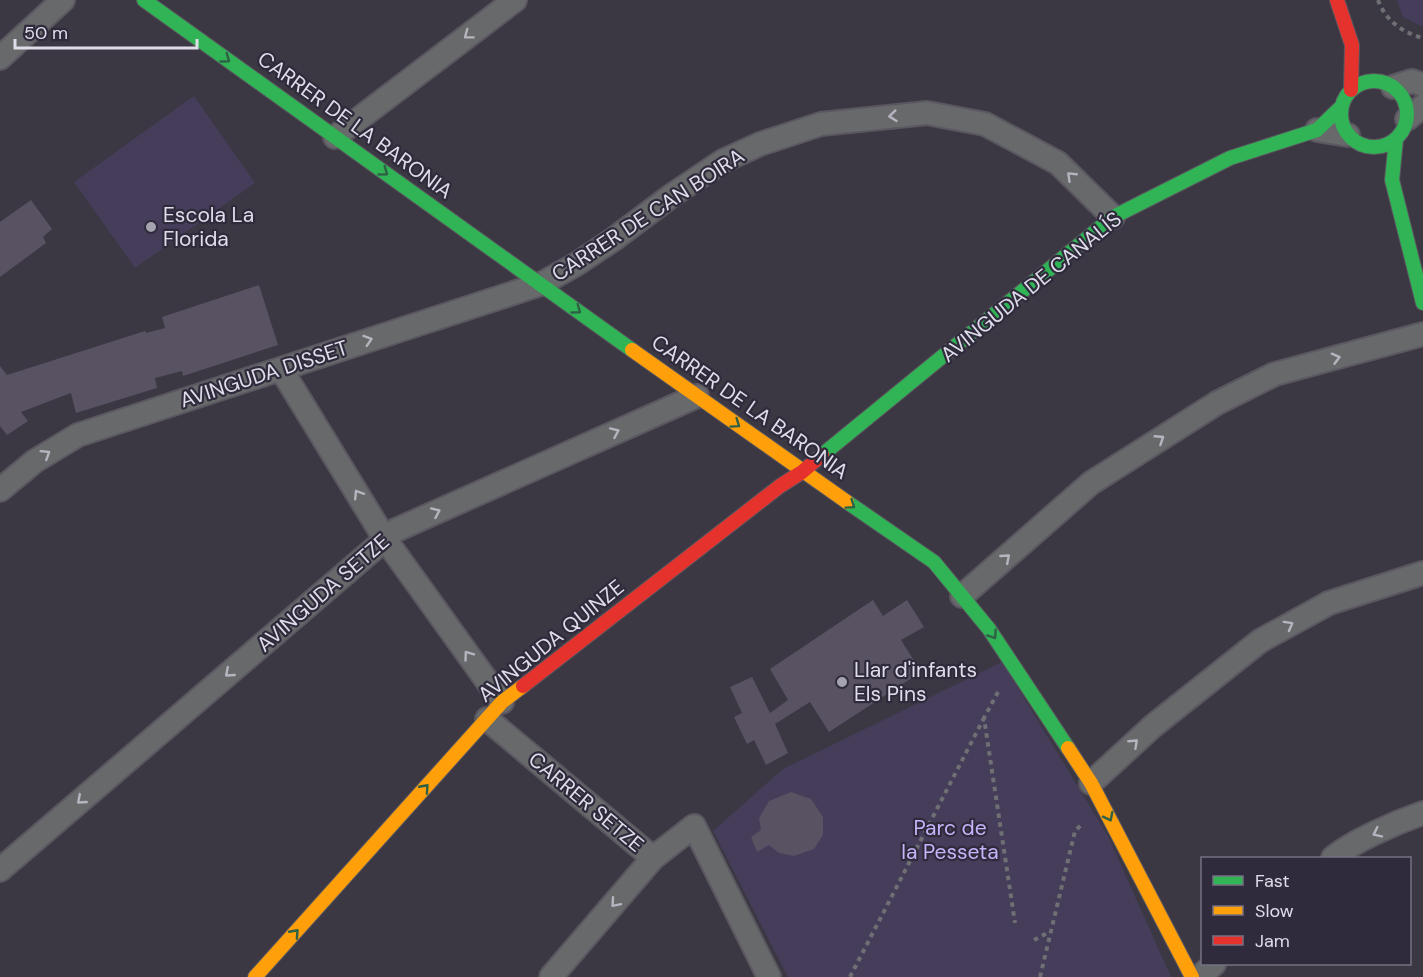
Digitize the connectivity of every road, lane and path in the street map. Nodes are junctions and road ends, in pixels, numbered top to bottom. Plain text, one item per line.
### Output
1 (63, 0) edge
2 (144, 0) edge
3 (515, 0) edge
4 (1337, 0) edge
5 (1378, 0) edge
6 (1423, 39) edge
7 (1352, 45) junction
8 (0, 58) edge
9 (1391, 85) junction
10 (1423, 85) edge
11 (1351, 90) junction
12 (1341, 107) junction
13 (1408, 121) edge
14 (1317, 130) junction
15 (335, 136) junction
16 (1356, 141) junction
17 (1392, 180) junction
18 (1113, 217) junction
19 (541, 284) junction
20 (1423, 303) edge
21 (1423, 334) edge
22 (281, 369) junction
23 (697, 396) junction
24 (802, 472) junction
25 (0, 490) edge
26 (385, 539) junction
27 (1423, 573) edge
28 (962, 596) junction
29 (999, 690) dead end
30 (495, 711) junction
31 (984, 718) junction
32 (1091, 783) junction
33 (1423, 813) edge
34 (1087, 819) dead end
35 (1334, 857) edge
36 (653, 858) junction
37 (0, 870) edge
38 (1015, 923) dead end
39 (1051, 931) junction
40 (1034, 939) dead end
41 (1213, 965) edge
42 (255, 977) edge
43 (551, 977) edge
44 (768, 977) edge
45 (850, 977) edge
46 (1040, 977) edge
47 (1192, 977) edge
48 (1199, 977) edge

1 - 8 street
2 -> 15 street, CARRER DE LA BARONIA
3 -> 15 street
4 - 7 street
5 - 6 path
7 - 9 street
7 - 11 street
9 - 10 street
9 - 11 street
9 - 13 street
11 - 12 street
12 - 14 street, AVINGUDA DE CANALÍS
12 - 16 street
13 - 16 street
13 - 17 street
14 - 16 street, AVINGUDA DE CANALÍS
14 - 18 street, AVINGUDA DE CANALÍS
15 -> 19 street, CARRER DE LA BARONIA
16 - 17 street
17 - 20 street
18 -> 19 street, CARRER DE CAN BOIRA
18 - 24 street, AVINGUDA DE CANALÍS
22 -> 19 street, AVINGUDA DISSET
19 -> 23 street, CARRER DE LA BARONIA
28 -> 21 street
25 -> 22 street, AVINGUDA DISSET
26 -> 22 street, CARRER SETZE
23 -> 24 street, CARRER DE LA BARONIA
26 -> 23 street, AVINGUDA SETZE
24 -> 28 street, CARRER DE LA BARONIA
24 - 30 street, AVINGUDA QUINZE
30 -> 26 street, CARRER SETZE
26 -> 37 street, AVINGUDA SETZE
32 -> 27 street
28 -> 32 street, CARRER DE LA BARONIA
29 - 31 path
30 - 36 street, CARRER SETZE
42 -> 30 street, AVINGUDA QUINZE
31 - 38 path
31 - 45 path
32 -> 47 street, CARRER DE LA BARONIA
33 -> 35 street
34 - 39 path
36 -> 43 street
36 - 44 street, CARRER SETZE
39 - 40 path
39 - 46 path
41 - 48 street

